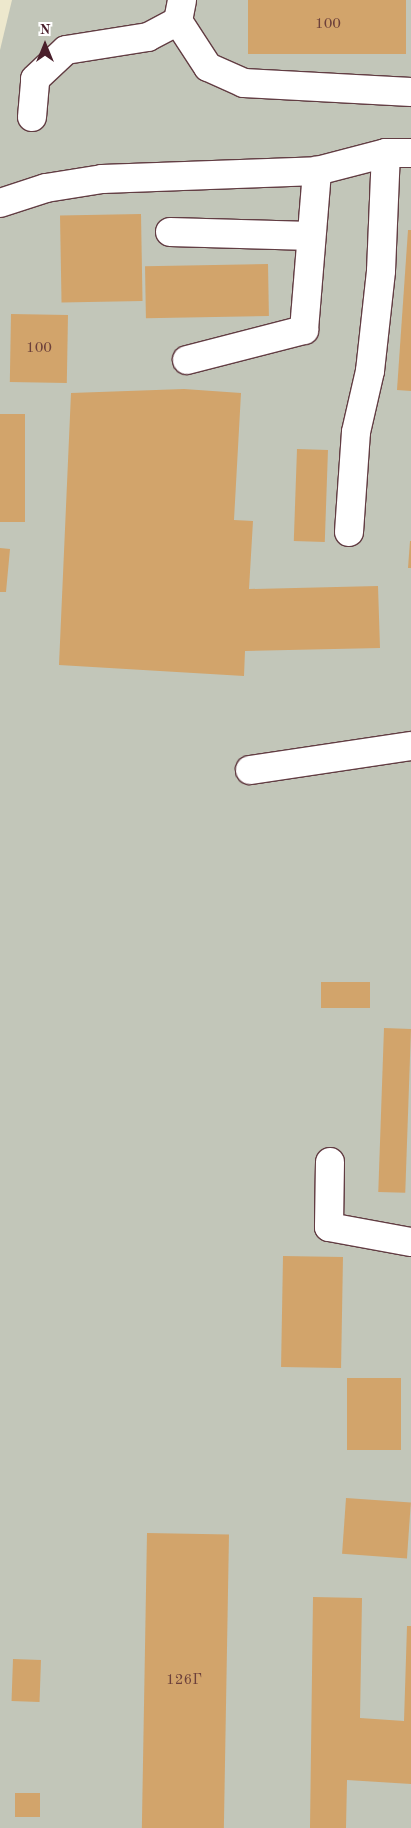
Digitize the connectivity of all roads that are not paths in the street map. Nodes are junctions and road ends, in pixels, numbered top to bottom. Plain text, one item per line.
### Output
1 (180, 10) edge
2 (411, 92) edge
3 (32, 117) dead end
4 (399, 153) edge
5 (317, 171) junction
6 (0, 203) edge
7 (170, 232) dead end
8 (311, 236) junction
9 (187, 360) dead end
10 (349, 532) dead end
11 (411, 746) edge
12 (250, 770) dead end
13 (330, 1162) dead end
14 (411, 1242) edge

1 - 2 lane
1 - 3 lane
4 - 5 lane
4 - 10 lane
5 - 6 lane
5 - 8 lane
7 - 8 lane
8 - 9 lane
11 - 12 lane
13 - 14 lane

